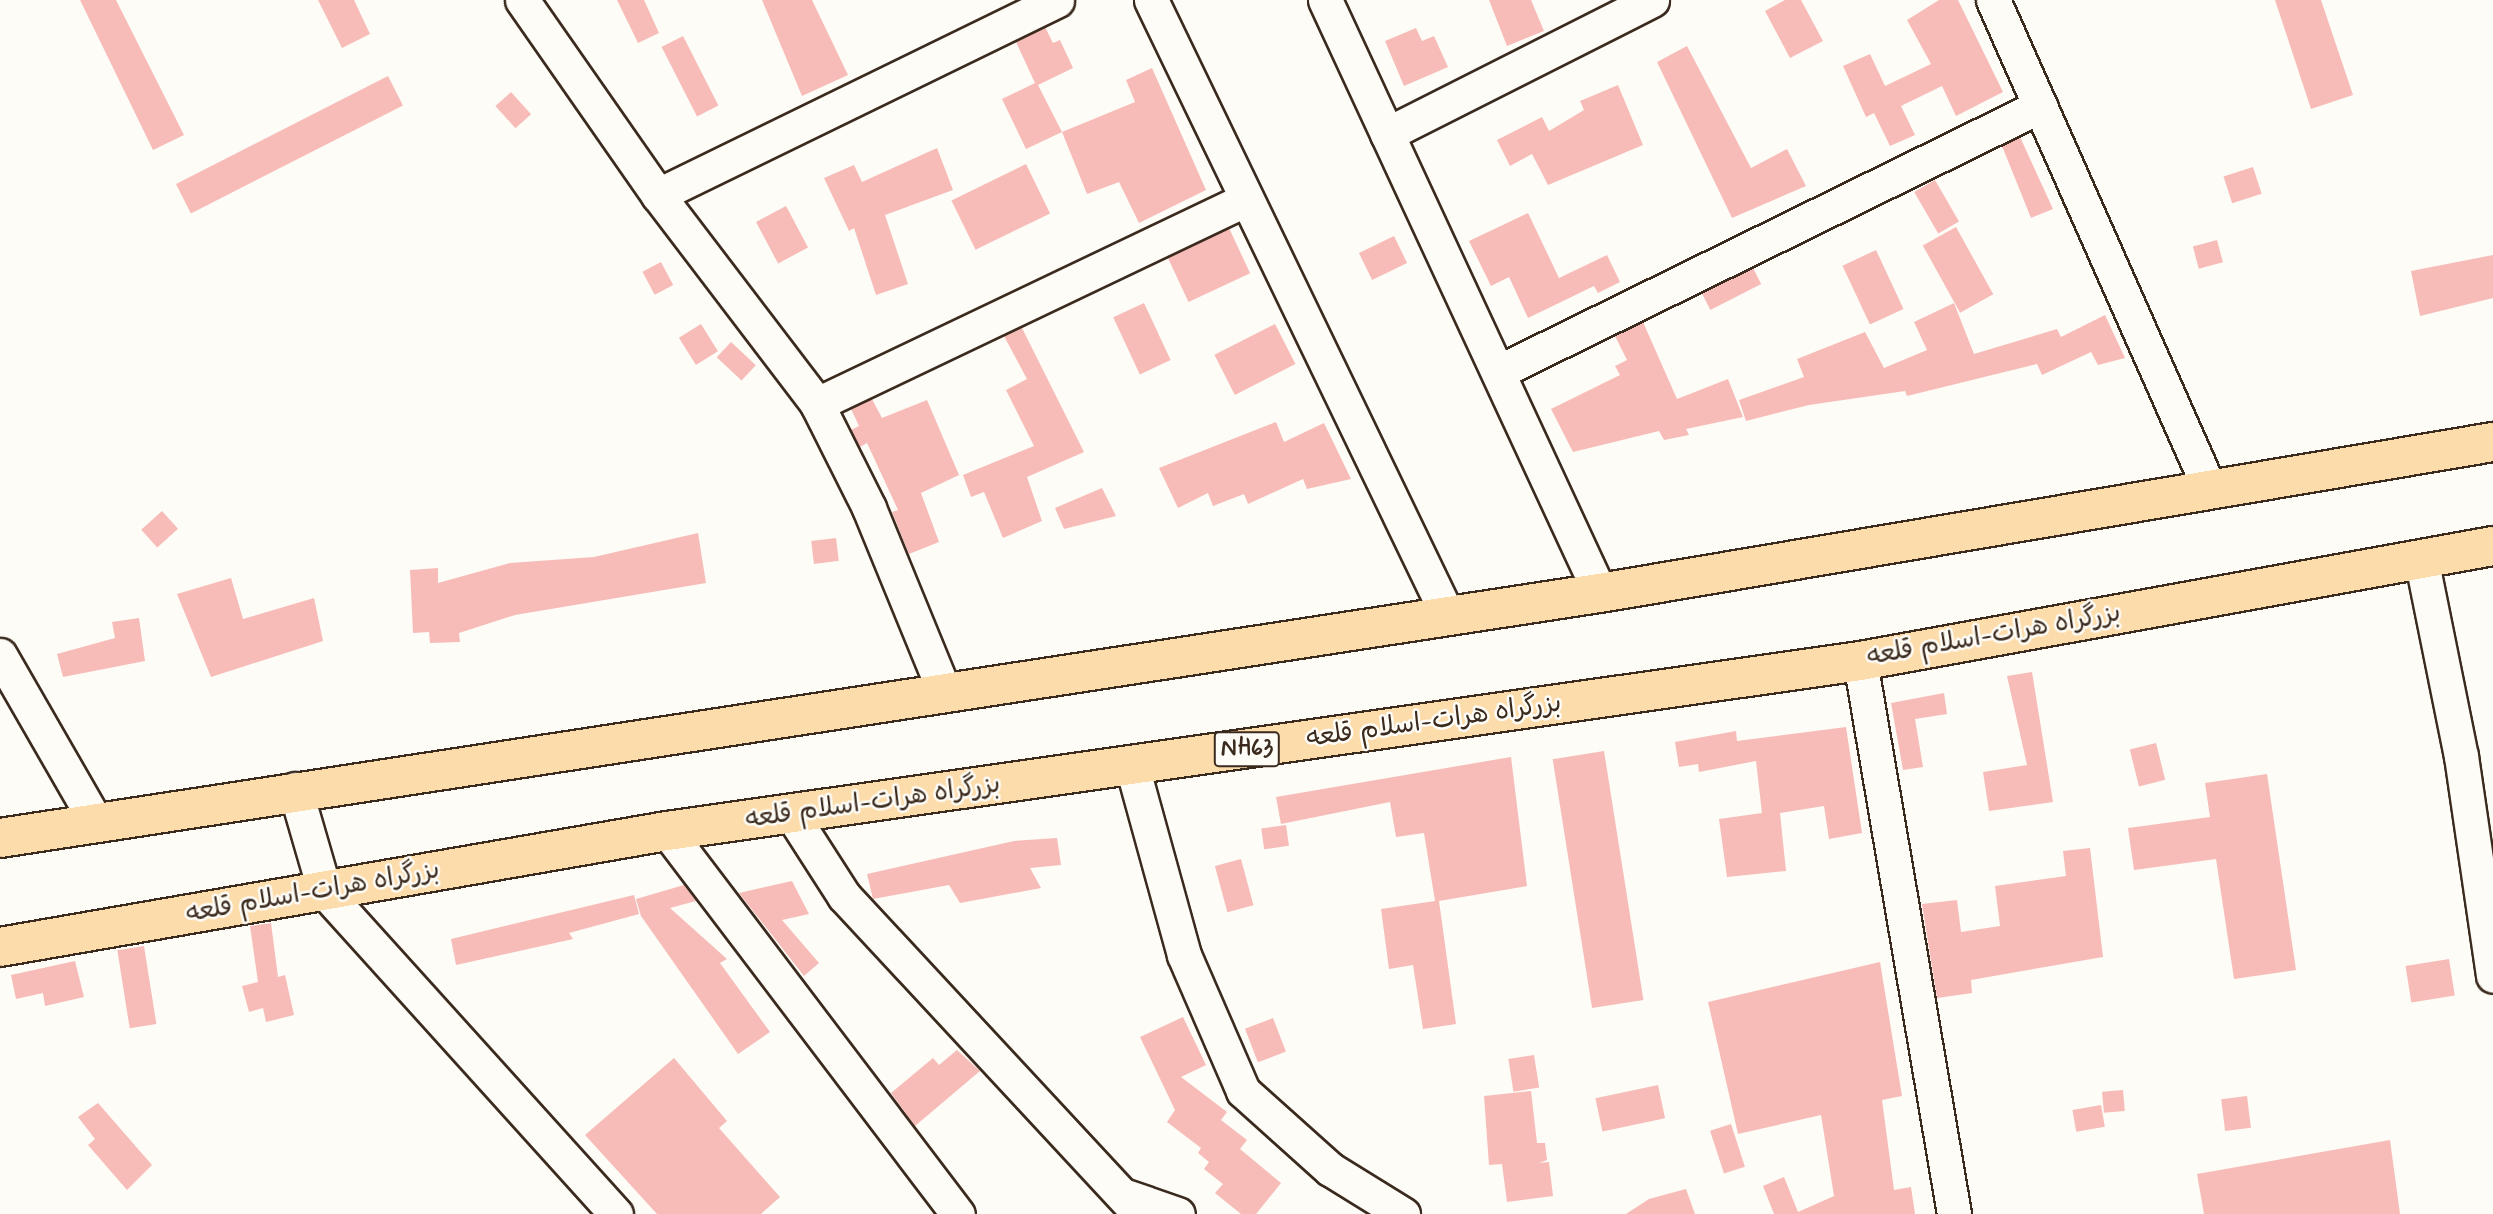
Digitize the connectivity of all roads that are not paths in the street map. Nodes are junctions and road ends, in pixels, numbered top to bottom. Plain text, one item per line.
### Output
1 (522, 0) edge
2 (1057, 0) edge
3 (1151, 0) edge
4 (1325, 0) edge
5 (1653, 0) edge
6 (1993, 0) edge
7 (2040, 106) junction
8 (1387, 134) junction
9 (658, 195) junction
10 (1246, 199) junction
11 (1498, 372) junction
12 (817, 404) junction
13 (2493, 442) edge
14 (2210, 490) junction
15 (2493, 546) edge
16 (2421, 558) junction
17 (1600, 593) junction
18 (1447, 614) junction
19 (0, 655) edge
20 (1860, 661) junction
21 (945, 693) junction
22 (1132, 766) junction
23 (295, 789) junction
24 (792, 815) junction
25 (96, 822) junction
26 (667, 831) junction
27 (0, 838) edge
28 (325, 891) junction
29 (0, 947) edge
30 (2493, 976) edge
31 (1131, 1204) edge
32 (616, 1214) edge
33 (958, 1214) edge
34 (1178, 1214) edge
35 (1404, 1214) edge
36 (1954, 1214) edge

1 - 9 street
2 - 9 street
3 - 10 street
4 - 8 street
5 - 8 street
6 - 7 street
7 - 11 street
7 - 14 street
8 - 11 street
9 - 12 street
10 - 12 street
10 - 18 street
11 - 17 street
12 - 21 street
13 - 14 highway
14 - 17 highway
15 - 16 highway, بزرگراه هرات-اسلام قلعه / NH63
16 - 20 highway, بزرگراه هرات-اسلام قلعه / NH63
16 - 30 street
17 - 18 highway
18 - 21 highway
19 - 25 street
20 - 22 highway, بزرگراه هرات-اسلام قلعه / NH63
20 - 36 street
21 - 23 highway
22 - 24 highway, بزرگراه هرات-اسلام قلعه / NH63
22 - 35 street
23 - 25 highway
23 - 28 street
24 - 26 highway, بزرگراه هرات-اسلام قلعه / NH63
24 - 31 street
25 - 27 highway
26 - 28 highway, بزرگراه هرات-اسلام قلعه / NH63
26 - 33 street
28 - 29 highway, بزرگراه هرات-اسلام قلعه / NH63
28 - 32 street
31 - 34 street

